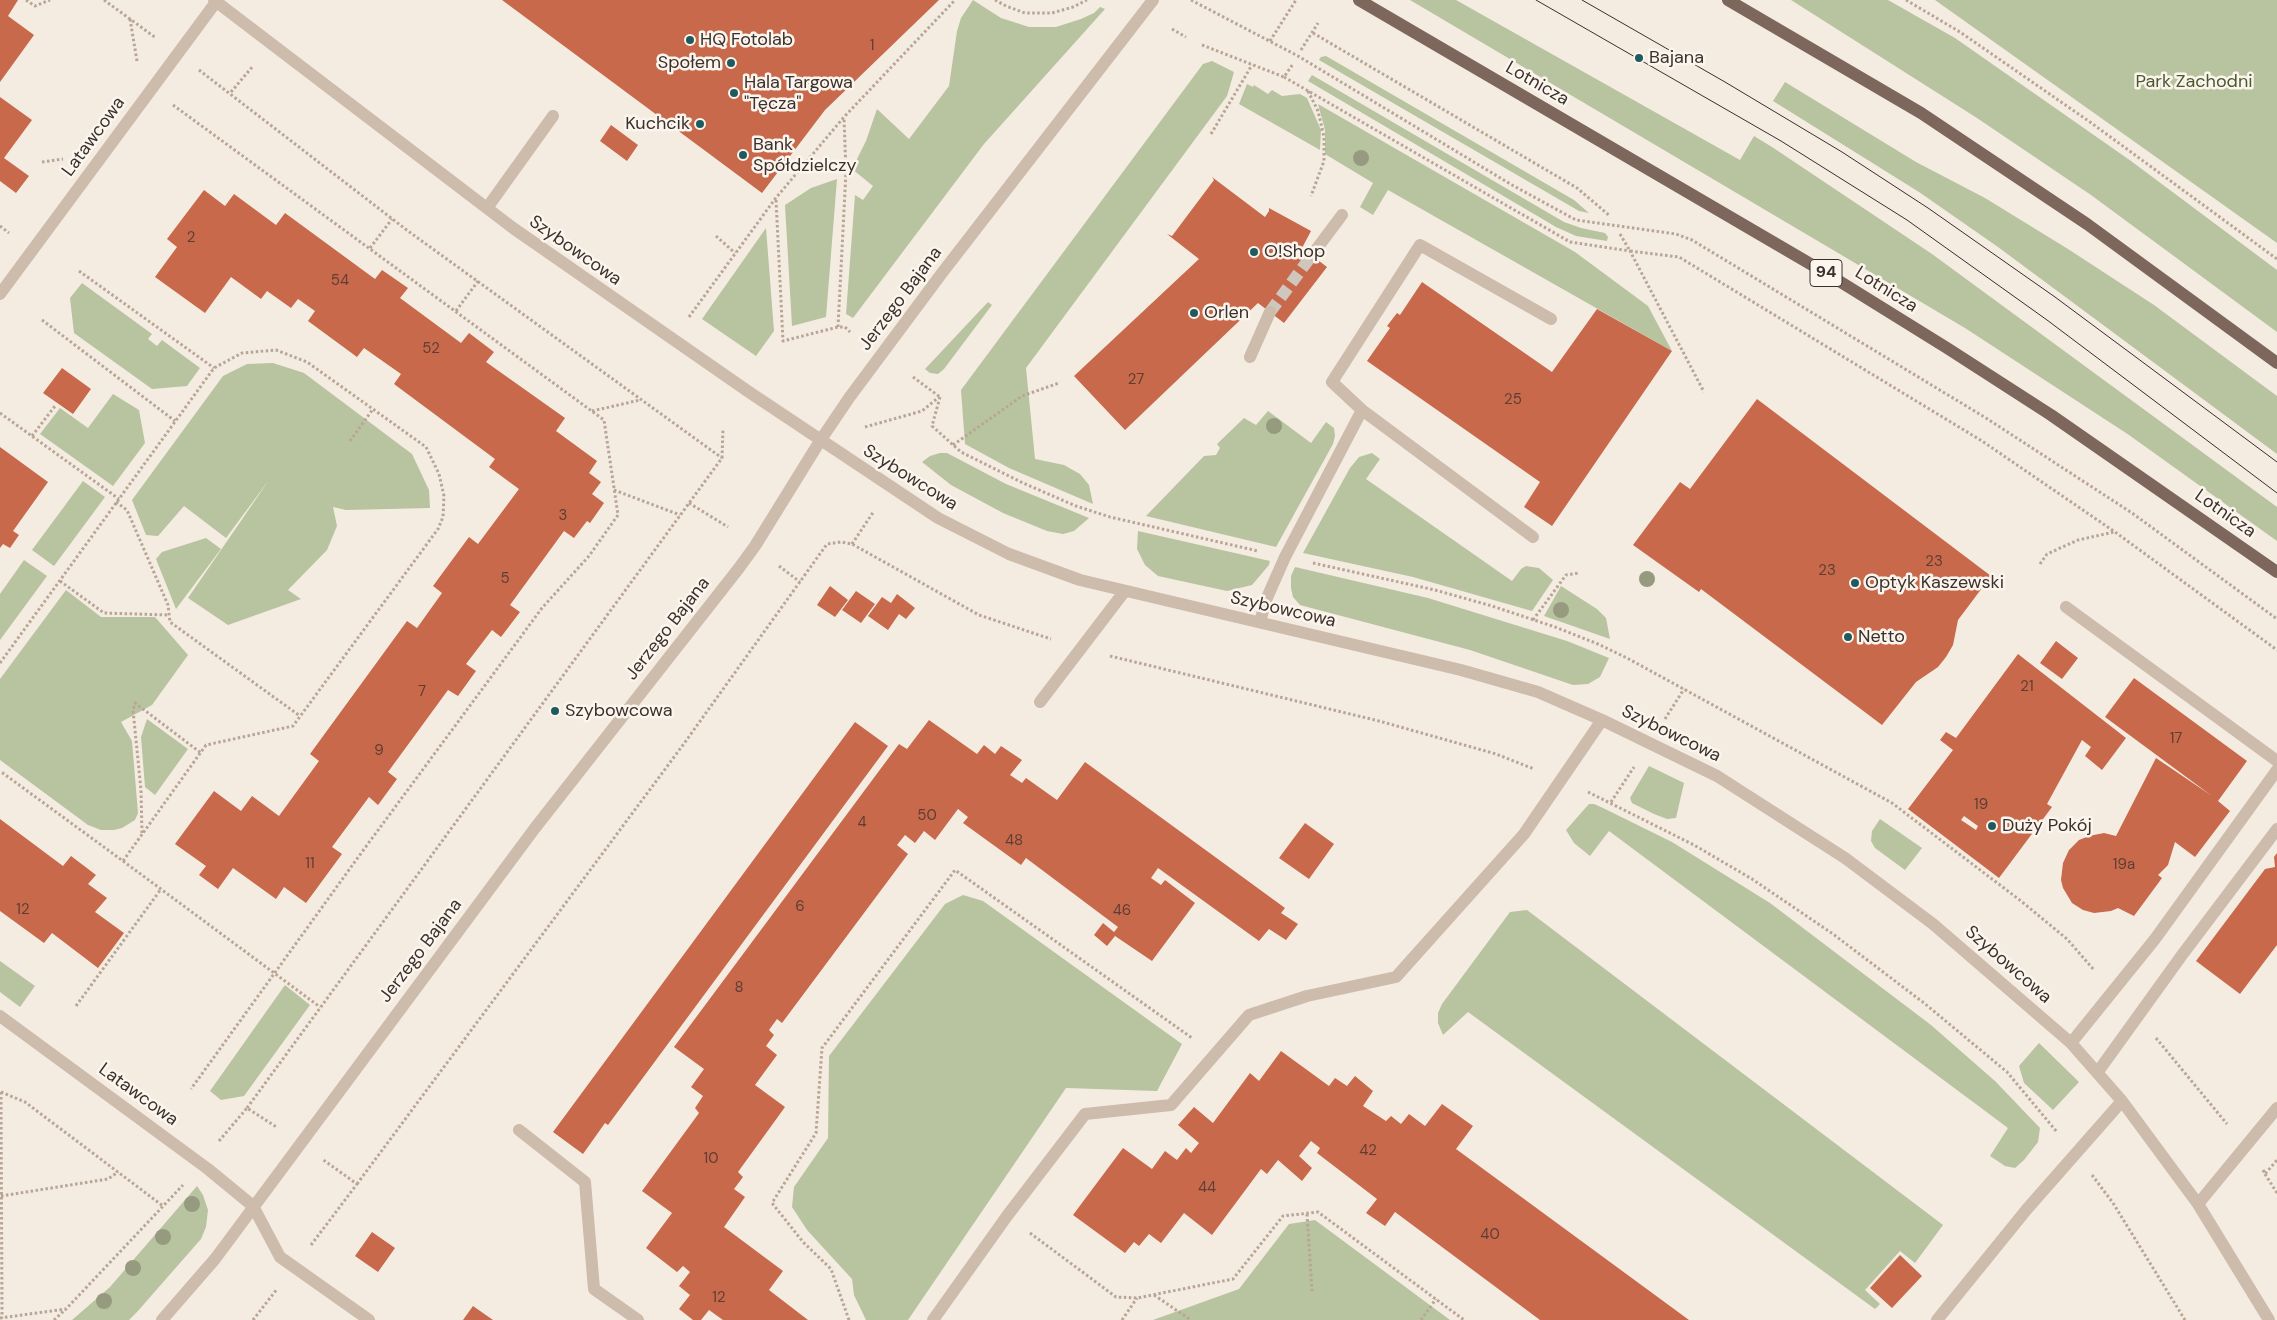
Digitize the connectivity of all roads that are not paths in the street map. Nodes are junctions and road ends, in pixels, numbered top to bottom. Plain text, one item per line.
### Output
1 (1153, 0) edge
2 (1359, 0) edge
3 (1728, 0) edge
4 (215, 1) edge
5 (553, 116) dead end
6 (487, 208) junction
7 (1342, 215) dead end
8 (1312, 255) tunnel mouth
9 (0, 294) edge
10 (1270, 312) tunnel mouth
11 (1551, 319) dead end
12 (1250, 357) dead end
13 (2277, 363) edge
14 (1362, 410) junction
15 (820, 440) junction
16 (1533, 537) dead end
17 (2277, 572) edge
18 (1124, 592) junction
19 (2066, 607) dead end
20 (1260, 622) junction
21 (1040, 702) dead end
22 (1602, 720) junction
23 (2277, 761) edge
24 (2277, 770) edge
25 (2277, 829) edge
26 (0, 1016) edge
27 (2071, 1043) junction
28 (2097, 1073) junction
29 (2122, 1101) junction
30 (2277, 1108) edge
31 (519, 1130) dead end
32 (2198, 1204) junction
33 (253, 1206) junction
34 (162, 1320) edge
35 (369, 1320) edge
36 (638, 1320) edge
37 (933, 1320) edge
38 (1937, 1320) edge
39 (2269, 1320) edge

1 - 15 street, Jerzego Bajana
2 - 17 main road, Lotnicza / 94
3 - 13 main road
4 - 6 street, Szybowcowa
4 - 9 street, Latawcowa
5 - 6 street
6 - 15 street, Szybowcowa
7 - 8 street
10 - 12 street
11 - 14 street
14 - 16 street
14 - 20 street
15 - 18 street, Szybowcowa
15 - 33 street, Jerzego Bajana
18 - 20 street, Szybowcowa
18 - 21 street
19 - 23 street
20 - 22 street, Szybowcowa
22 - 27 street, Szybowcowa
22 - 37 street
24 - 27 street
25 - 28 street
26 - 33 street, Latawcowa
27 - 28 street, Szybowcowa
28 - 29 street, Szybowcowa
29 - 32 street, Szybowcowa
29 - 38 street
30 - 32 street
31 - 36 street
32 - 39 street, Szybowcowa
33 - 34 street, Jerzego Bajana
33 - 35 street

